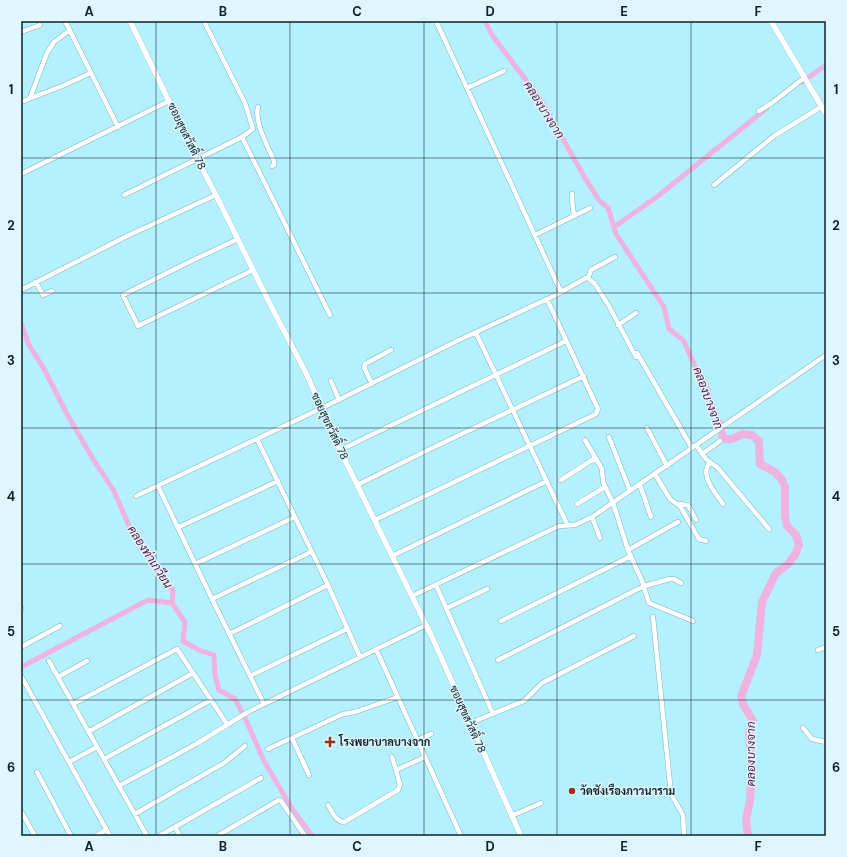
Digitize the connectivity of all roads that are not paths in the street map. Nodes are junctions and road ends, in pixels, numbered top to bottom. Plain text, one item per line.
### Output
1 (65, 21) edge
2 (130, 21) edge
3 (204, 21) edge
4 (436, 21) edge
5 (771, 21) edge
6 (40, 25) dead end
7 (70, 30) junction
8 (21, 32) edge
9 (504, 71) dead end
10 (91, 73) junction
11 (806, 80) junction
12 (468, 88) junction
13 (30, 98) junction
14 (170, 101) junction
15 (21, 102) edge
16 (258, 107) dead end
17 (821, 107) junction
18 (759, 111) dead end
19 (826, 114) edge
20 (118, 127) junction
21 (260, 128) junction
22 (253, 129) junction
23 (242, 137) junction
24 (197, 159) junction
25 (272, 166) dead end
26 (21, 174) edge
27 (714, 185) dead end
28 (572, 194) dead end
29 (124, 195) dead end
30 (216, 195) junction
31 (590, 208) dead end
32 (574, 216) junction
33 (535, 235) junction
34 (238, 239) junction
35 (615, 257) dead end
36 (253, 270) junction
37 (588, 278) junction
38 (36, 282) junction
39 (21, 290) edge
40 (52, 291) dead end
41 (561, 292) junction
42 (547, 299) junction
43 (636, 313) dead end
44 (330, 315) dead end
45 (618, 324) junction
46 (476, 333) junction
47 (625, 334) dead end
48 (566, 341) junction
49 (390, 350) dead end
50 (826, 355) edge
51 (636, 357) dead end
52 (496, 375) junction
53 (584, 376) junction
54 (331, 381) dead end
55 (372, 384) junction
56 (339, 400) junction
57 (322, 408) junction
58 (513, 411) junction
59 (647, 428) dead end
60 (609, 437) dead end
61 (258, 439) junction
62 (585, 440) dead end
63 (720, 441) dead end
64 (529, 446) junction
65 (694, 447) junction
66 (340, 450) junction
67 (702, 454) junction
68 (595, 458) junction
69 (710, 462) junction
70 (667, 466) junction
71 (655, 474) junction
72 (561, 480) dead end
73 (278, 481) junction
74 (547, 481) junction
75 (357, 485) junction
76 (640, 485) junction
77 (158, 486) junction
78 (605, 487) junction
79 (630, 492) junction
80 (136, 496) dead end
81 (613, 503) junction
82 (577, 504) dead end
83 (679, 504) junction
84 (722, 504) dead end
85 (295, 517) junction
86 (592, 517) junction
87 (651, 517) dead end
88 (374, 520) junction
89 (696, 520) dead end
90 (678, 522) dead end
91 (568, 526) junction
92 (179, 527) junction
93 (769, 529) dead end
94 (600, 538) dead end
95 (706, 541) dead end
96 (628, 550) junction
97 (312, 552) junction
98 (392, 556) junction
99 (631, 556) junction
100 (195, 564) junction
101 (681, 583) dead end
102 (328, 585) junction
103 (436, 585) junction
104 (644, 586) junction
105 (487, 589) dead end
106 (412, 596) junction
107 (212, 599) junction
108 (447, 608) junction
109 (653, 617) dead end
110 (501, 621) dead end
111 (693, 621) dead end
112 (426, 625) junction
113 (60, 626) dead end
114 (347, 629) junction
115 (229, 634) junction
116 (634, 636) dead end
117 (21, 647) edge
118 (826, 647) edge
119 (376, 650) junction
120 (818, 650) dead end
121 (360, 657) junction
122 (498, 660) dead end
123 (48, 661) dead end
124 (87, 661) dead end
125 (193, 673) junction
126 (21, 676) edge
127 (250, 676) junction
128 (58, 677) junction
129 (398, 697) junction
130 (211, 700) junction
131 (73, 704) junction
132 (264, 704) junction
133 (493, 714) junction
134 (470, 723) junction
135 (227, 724) junction
136 (803, 728) dead end
137 (88, 732) junction
138 (431, 734) dead end
139 (292, 738) junction
140 (417, 740) junction
141 (826, 742) edge
142 (245, 746) dead end
143 (97, 747) junction
144 (268, 749) dead end
145 (392, 757) dead end
146 (425, 757) junction
147 (104, 759) junction
148 (69, 762) junction
149 (396, 770) junction
150 (37, 772) dead end
151 (309, 775) dead end
152 (261, 778) dead end
153 (119, 786) junction
154 (541, 803) dead end
155 (328, 805) dead end
156 (21, 811) edge
157 (135, 814) junction
158 (512, 816) junction
159 (175, 827) junction
160 (106, 830) junction
161 (35, 836) edge
162 (72, 836) edge
163 (96, 836) edge
164 (110, 836) edge
165 (147, 836) edge
166 (160, 836) edge
167 (180, 836) edge
168 (217, 836) edge
169 (305, 836) edge
170 (460, 836) edge
171 (520, 836) edge
172 (684, 836) edge

1 - 7 street
2 - 14 street, ซอยสุขสวัสดิ์ 78
3 - 22 street
4 - 12 street
5 - 11 street
6 - 8 street
7 - 10 street
7 - 13 street
9 - 12 street
10 - 13 street
10 - 20 street
11 - 17 street
11 - 18 street
12 - 33 street
13 - 15 street
14 - 20 street
14 - 24 street, ซอยสุขสวัสดิ์ 78
16 - 21 street
17 - 19 street
17 - 27 street
20 - 26 street
21 - 22 street
21 - 25 street
22 - 23 street
23 - 24 street
23 - 44 street
24 - 29 street
24 - 30 street, ซอยสุขสวัสดิ์ 78
28 - 32 street
30 - 34 street, ซอยสุขสวัสดิ์ 78
30 - 38 street
31 - 32 street
32 - 33 street
33 - 41 street
34 - 36 street, ซอยสุขสวัสดิ์ 78
34 - 36 street
35 - 37 street
36 - 57 street, ซอยสุขสวัสดิ์ 78
37 - 41 street
37 - 45 street
38 - 39 street
38 - 40 street
41 - 42 street
42 - 46 street
42 - 48 street
43 - 45 street
45 - 51 street
46 - 52 street
46 - 55 street
47 - 65 street
48 - 52 street
48 - 53 street
49 - 55 street
50 - 65 street
52 - 58 street
52 - 66 street
53 - 58 street
53 - 64 street
54 - 56 street
55 - 56 street
56 - 57 street
57 - 61 street
57 - 66 street, ซอยสุขสวัสดิ์ 78
58 - 64 street
58 - 75 street
59 - 70 street
60 - 79 street
61 - 73 street
61 - 77 street
62 - 68 street
63 - 67 street
64 - 74 street
64 - 88 street
65 - 67 street
65 - 70 street
66 - 75 street, ซอยสุขสวัสดิ์ 78
67 - 69 street
68 - 72 street
68 - 78 street
69 - 84 street
69 - 93 street
70 - 71 street
71 - 76 street
71 - 83 street
73 - 85 street
73 - 92 street
74 - 91 street
74 - 98 street
75 - 88 street, ซอยสุขสวัสดิ์ 78
76 - 79 street
76 - 87 street
77 - 80 street
77 - 92 street
78 - 81 street
78 - 82 street
79 - 81 street
81 - 86 street
81 - 96 street
83 - 89 street
83 - 95 street
85 - 97 street
85 - 100 street
86 - 91 street
86 - 94 street
88 - 98 street, ซอยสุขสวัสดิ์ 78
90 - 96 street
91 - 103 street
92 - 100 street
96 - 99 street
97 - 102 street
97 - 107 street
98 - 106 street, ซอยสุขสวัสดิ์ 78
99 - 104 street
99 - 110 street
100 - 107 street
101 - 104 street
102 - 114 street
102 - 115 street
103 - 106 street
103 - 108 street
104 - 111 street
104 - 122 street
105 - 108 street
106 - 112 street, ซอยสุขสวัสดิ์ 78
107 - 115 street
108 - 133 street
109 - 172 street
112 - 119 street
112 - 134 street, ซอยสุขสวัสดิ์ 78
113 - 117 street
114 - 121 street
114 - 127 street
115 - 127 street
116 - 133 street
118 - 120 street
119 - 121 street
119 - 129 street
121 - 132 street
123 - 128 street
124 - 128 street
125 - 130 street
125 - 131 street
125 - 137 street
126 - 148 street
127 - 132 street
128 - 131 street
129 - 139 street
129 - 140 street
130 - 135 street
130 - 147 street
131 - 137 street
132 - 135 street
133 - 134 street
134 - 158 street, ซอยสุขสวัสดิ์ 78
135 - 153 street
136 - 141 street
137 - 143 street
138 - 140 street
139 - 144 street
139 - 151 street
140 - 146 street
142 - 157 street
143 - 147 street
143 - 148 street
145 - 149 street
146 - 149 street
146 - 170 street
147 - 153 street
148 - 160 street
149 - 155 street
150 - 162 street
152 - 159 street
153 - 157 street
154 - 158 street
156 - 161 street
157 - 165 street
158 - 171 street, ซอยสุขสวัสดิ์ 78
159 - 166 street
159 - 167 street
160 - 163 street
160 - 164 street
168 - 169 street

